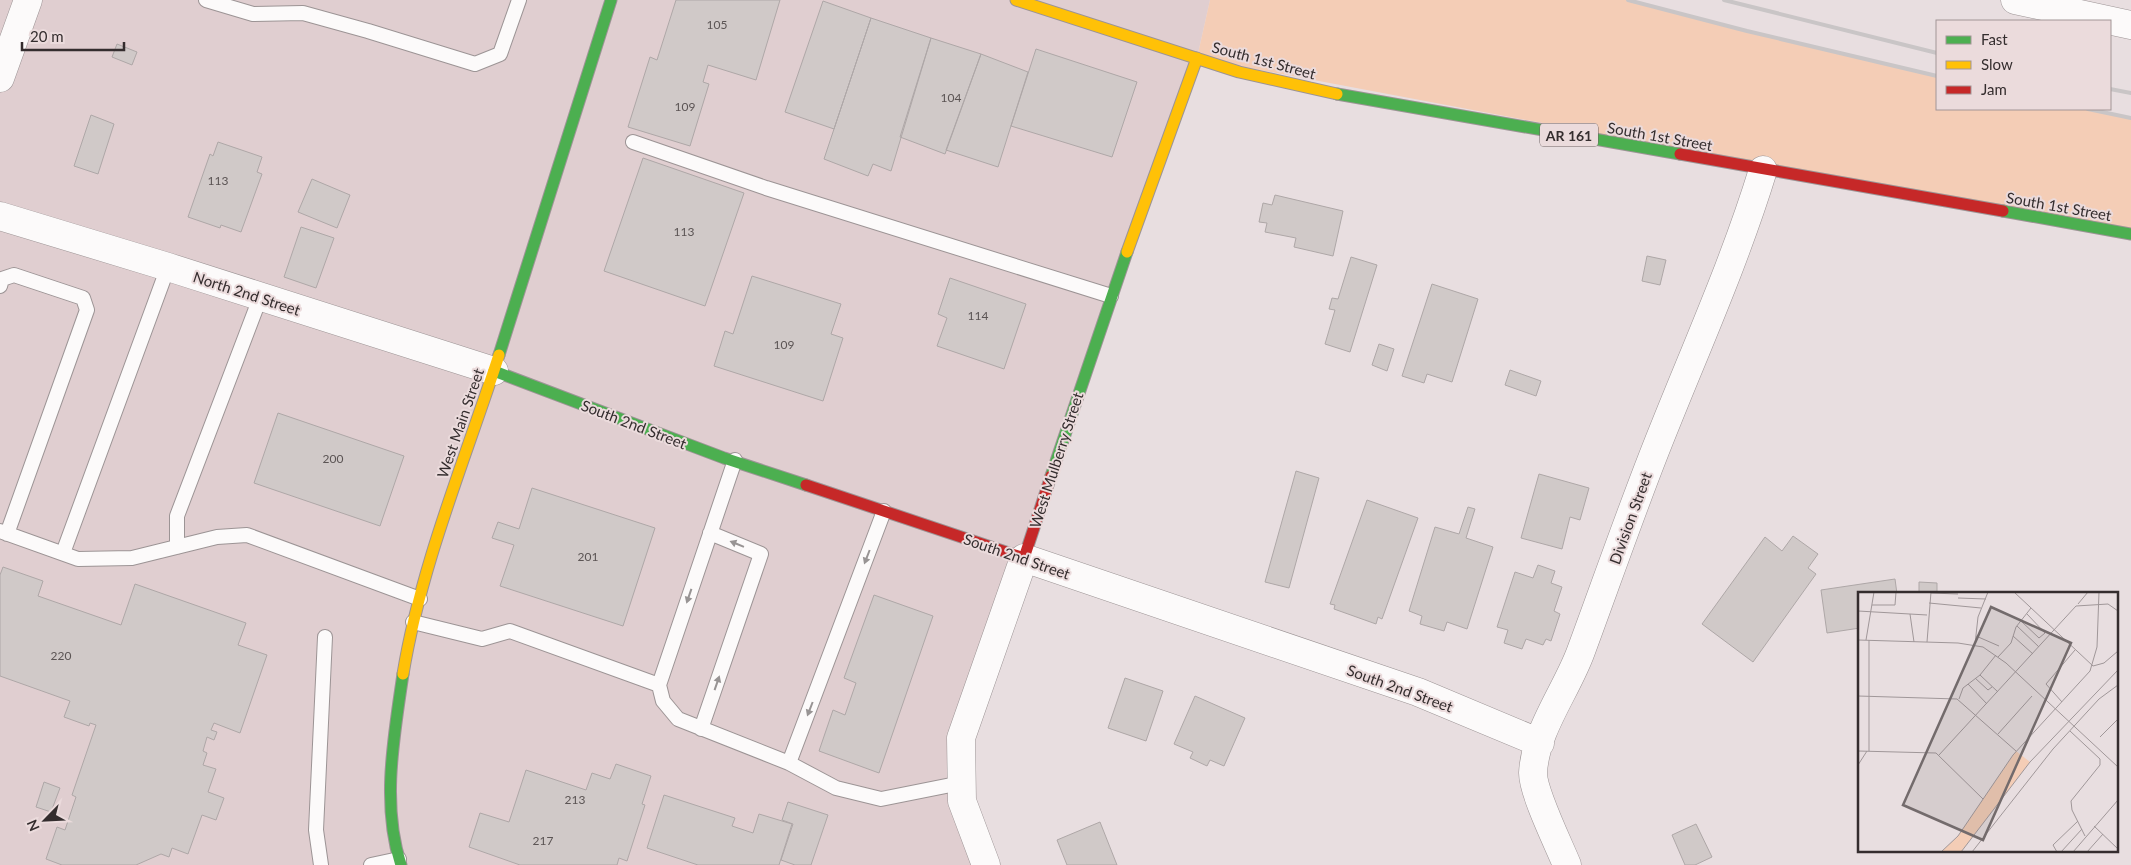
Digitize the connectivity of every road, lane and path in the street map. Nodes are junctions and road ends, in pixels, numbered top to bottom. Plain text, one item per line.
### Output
1 (28, 0) edge
2 (206, 0) edge
3 (519, 0) edge
4 (611, 0) edge
5 (1016, 0) edge
6 (2015, 0) edge
7 (2108, 20) edge
8 (2111, 21) edge
9 (2131, 25) edge
10 (1197, 58) junction
11 (0, 78) edge
12 (633, 142) dead end
13 (1763, 170) junction
14 (0, 216) edge
15 (2131, 234) edge
16 (168, 267) junction
17 (0, 286) edge
18 (1111, 296) junction
19 (260, 298) junction
20 (494, 371) junction
21 (735, 460) junction
22 (884, 511) junction
23 (3, 533) edge
24 (710, 533) junction
25 (177, 547) junction
26 (62, 553) junction
27 (1024, 558) junction
28 (420, 599) junction
29 (413, 622) junction
30 (325, 636) dead end
31 (659, 685) junction
32 (701, 729) junction
33 (1540, 743) junction
34 (789, 763) junction
35 (961, 783) junction
36 (400, 862) edge
37 (321, 865) edge
38 (371, 865) edge
39 (986, 865) edge
40 (1567, 865) edge

1 - 11 street
2 - 3 lane
4 - 20 main road, West Main Street
5 - 10 main road, South 1st Street / AR 161
6 - 7 street
8 - 9 street
10 - 13 main road, South 1st Street / AR 161
10 - 18 main road, West Mulberry Street
12 - 18 lane
13 - 15 main road, South 1st Street / AR 161
13 - 33 street, Division Street
14 - 16 street, North 2nd Street
16 - 19 street, North 2nd Street
16 - 26 lane
17 - 23 lane
18 - 27 main road, West Mulberry Street
19 - 20 street, North 2nd Street
19 - 25 lane
20 - 21 main road, South 2nd Street
20 - 28 main road, West Main Street
21 - 22 main road, South 2nd Street
21 - 24 lane
22 - 27 main road, South 2nd Street
22 -> 34 lane
23 - 26 lane
24 -> 31 lane
32 -> 24 lane
25 - 26 lane
25 - 28 lane
27 - 33 street, South 2nd Street
27 - 35 street, West Mulberry Street
28 - 29 main road, West Main Street
29 - 31 lane
29 - 36 main road, West Main Street
30 - 37 lane
31 - 32 lane
32 - 34 lane
33 - 40 street, Division Street
34 - 35 lane
35 - 39 street, West Mulberry Street
36 - 38 lane

